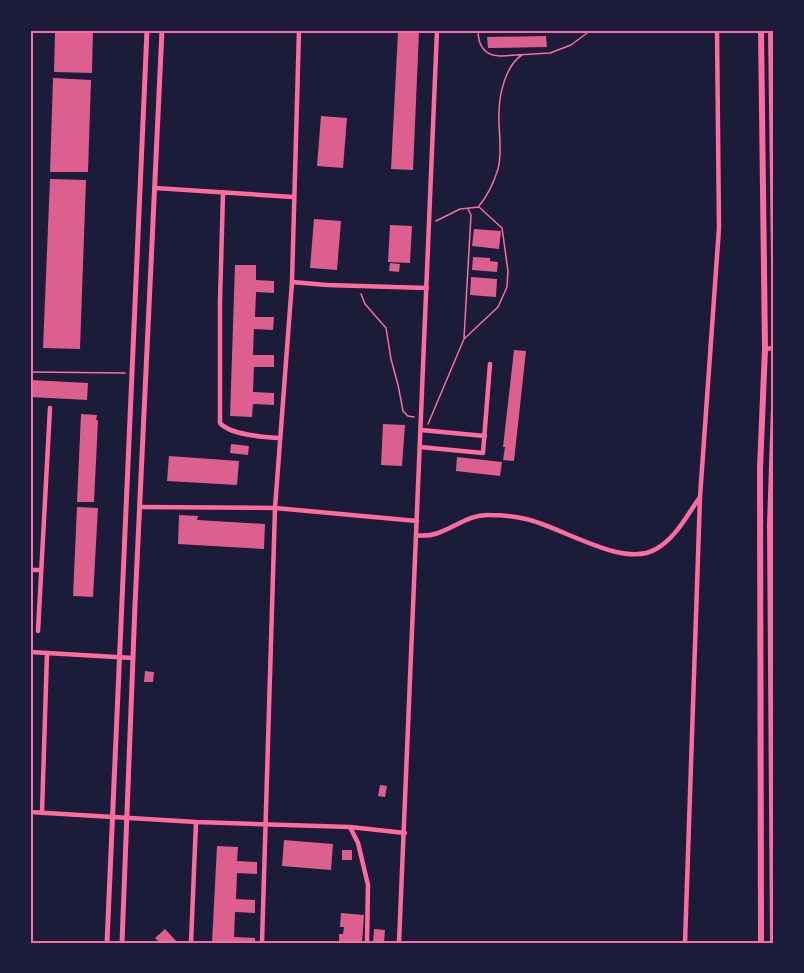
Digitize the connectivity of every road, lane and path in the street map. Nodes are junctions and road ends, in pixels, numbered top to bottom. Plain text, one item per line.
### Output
1 (147, 30) edge
2 (162, 30) edge
3 (298, 30) edge
4 (437, 30) edge
5 (478, 30) edge
6 (591, 30) edge
7 (717, 30) edge
8 (761, 30) edge
9 (771, 30) edge
10 (522, 55) junction
11 (773, 168) edge
12 (762, 170) junction
13 (155, 188) junction
14 (223, 192) junction
15 (293, 197) junction
16 (479, 207) junction
17 (468, 208) junction
18 (429, 224) junction
19 (774, 262) edge
20 (292, 282) junction
21 (359, 285) junction
22 (427, 288) junction
23 (464, 339) junction
24 (774, 348) edge
25 (765, 349) junction
26 (490, 364) dead end
27 (30, 372) edge
28 (132, 373) junction
29 (774, 406) edge
30 (50, 408) dead end
31 (421, 418) junction
32 (423, 431) junction
33 (485, 436) junction
34 (279, 438) junction
35 (420, 447) junction
36 (700, 497) junction
37 (140, 507) junction
38 (275, 508) junction
39 (417, 521) junction
40 (772, 525) edge
41 (761, 526) junction
42 (416, 535) junction
43 (30, 570) edge
44 (40, 570) junction
45 (38, 631) dead end
46 (30, 652) edge
47 (47, 653) junction
48 (133, 658) junction
49 (119, 659) junction
50 (772, 707) edge
51 (761, 709) junction
52 (30, 812) edge
53 (42, 813) junction
54 (112, 817) junction
55 (127, 817) junction
56 (196, 822) junction
57 (265, 825) junction
58 (350, 827) junction
59 (405, 832) junction
60 (774, 900) edge
61 (761, 901) junction
62 (107, 943) edge
63 (122, 943) edge
64 (191, 943) edge
65 (262, 943) edge
66 (367, 943) edge
67 (399, 943) edge
68 (685, 943) edge
69 (761, 943) edge
70 (773, 943) edge

1 - 28 street
2 - 13 street
3 - 15 street
4 - 18 street
5 - 10 path
6 - 10 path
7 - 36 street
8 - 12 main road
9 - 11 main road
10 - 16 path
11 - 12 street
11 - 19 main road
12 - 25 main road
13 - 14 street
13 - 37 street
14 - 15 street
14 - 34 street
15 - 20 street
16 - 17 path
16 - 23 path
17 - 18 path
17 - 23 path
18 - 22 street
20 - 21 street
20 - 34 street
21 - 22 street
21 - 31 path
22 - 31 street
23 - 32 path
24 - 25 street
25 - 41 main road
26 - 33 street
27 - 28 path
28 - 49 street
29 - 40 main road
30 - 44 street
31 - 32 street
32 - 33 street
32 - 35 street
33 - 35 street
34 - 38 street
35 - 39 street
36 - 42 street
36 - 68 street
37 - 38 street
37 - 48 street
38 - 39 street
38 - 57 street
39 - 42 street
40 - 41 street
40 - 50 main road
41 - 51 main road
42 - 59 street
43 - 44 street
44 - 45 street
46 - 47 street
47 - 49 street
47 - 53 street
48 - 49 street
48 - 55 street
49 - 54 street
50 - 51 street
50 - 60 main road
51 - 61 main road
52 - 53 street
53 - 54 street
54 - 55 street
54 - 62 street
55 - 56 street
55 - 63 street
56 - 57 street
56 - 64 street
57 - 58 street
57 - 65 street
58 - 59 street
58 - 66 street
59 - 67 street
60 - 61 street
60 - 70 main road
61 - 69 main road

